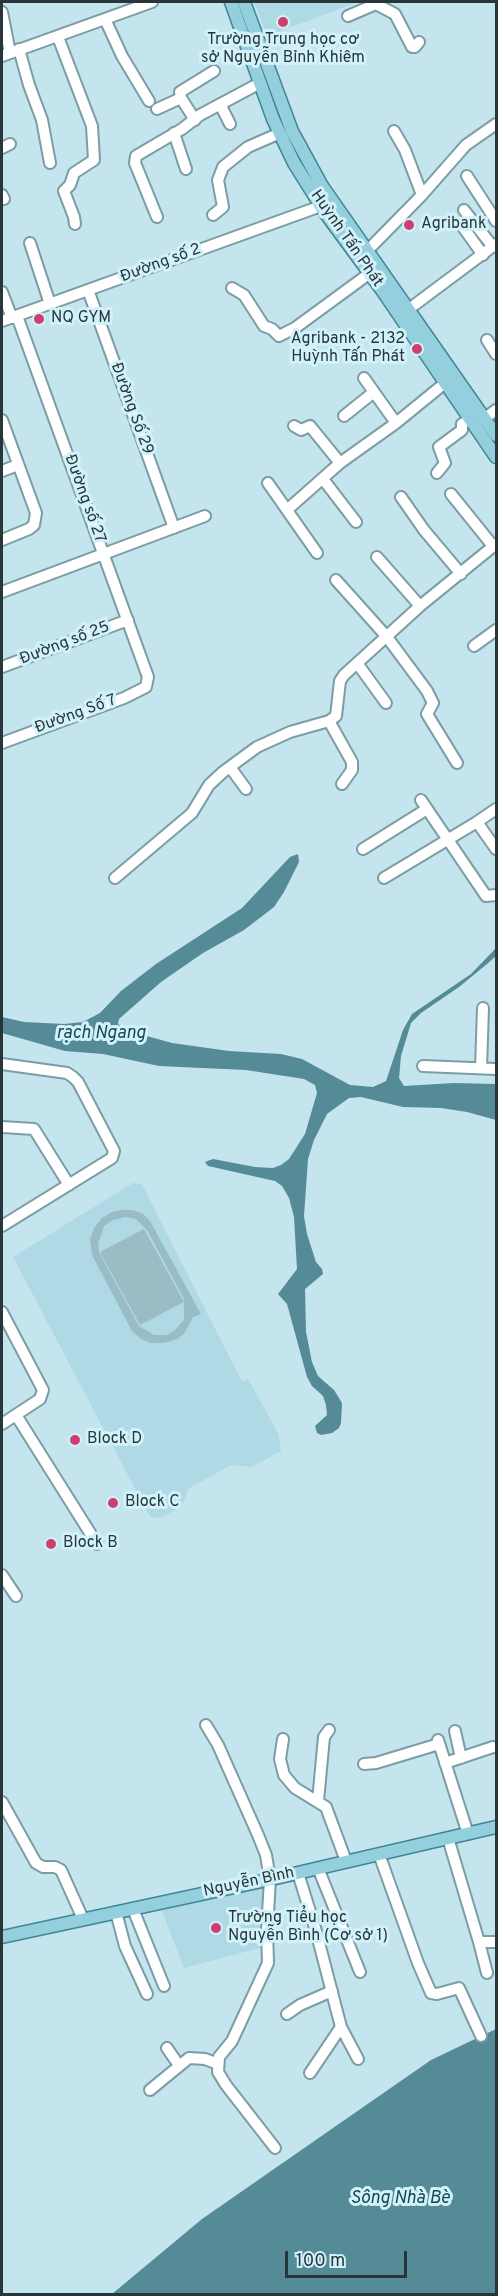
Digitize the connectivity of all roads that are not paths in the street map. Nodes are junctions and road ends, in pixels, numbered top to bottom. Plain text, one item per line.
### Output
1 (152, 2) edge
2 (231, 2) edge
3 (244, 2) edge
4 (376, 3) edge
5 (2, 12) edge
6 (348, 16) dead end
7 (105, 19) junction
8 (58, 37) junction
9 (419, 42) dead end
10 (10, 52) edge
11 (214, 70) dead end
12 (261, 83) junction
13 (181, 98) junction
14 (220, 104) junction
15 (195, 120) junction
16 (231, 124) dead end
17 (496, 124) edge
18 (394, 131) dead end
19 (174, 133) junction
20 (280, 133) junction
21 (50, 163) dead end
22 (186, 169) dead end
23 (467, 176) dead end
24 (422, 195) junction
25 (321, 206) junction
26 (464, 210) dead end
27 (213, 215) dead end
28 (157, 217) dead end
29 (496, 221) edge
30 (75, 224) dead end
31 (463, 226) dead end
32 (30, 243) dead end
33 (494, 246) edge
34 (367, 251) junction
35 (483, 255) junction
36 (370, 273) junction
37 (232, 288) dead end
38 (88, 290) junction
39 (2, 292) edge
40 (50, 304) junction
41 (404, 312) junction
42 (10, 315) edge
43 (487, 340) dead end
44 (496, 354) edge
45 (364, 378) dead end
46 (445, 383) junction
47 (375, 392) junction
48 (496, 410) edge
49 (344, 416) dead end
50 (485, 418) junction
51 (470, 419) junction
52 (2, 420) edge
53 (396, 423) junction
54 (294, 426) dead end
55 (496, 435) edge
56 (496, 457) edge
57 (340, 463) junction
58 (18, 465) junction
59 (2, 471) edge
60 (436, 473) dead end
61 (323, 479) junction
62 (268, 483) dead end
63 (452, 494) dead end
64 (401, 498) dead end
65 (288, 509) junction
66 (205, 516) dead end
67 (356, 522) dead end
68 (174, 528) junction
69 (2, 540) edge
70 (493, 547) edge
71 (317, 553) dead end
72 (104, 554) junction
73 (377, 557) dead end
74 (496, 560) edge
75 (461, 574) junction
76 (336, 580) dead end
77 (2, 592) edge
78 (420, 606) junction
79 (129, 620) junction
80 (496, 630) edge
81 (387, 637) junction
82 (474, 646) dead end
83 (357, 663) junction
84 (2, 667) edge
85 (148, 683) joint
86 (386, 703) dead end
87 (329, 721) junction
88 (2, 743) edge
89 (457, 763) dead end
90 (230, 767) junction
91 (342, 784) dead end
92 (246, 789) dead end
93 (496, 809) edge
94 (477, 822) junction
95 (448, 841) junction
96 (363, 849) dead end
97 (496, 849) edge
98 (115, 878) dead end
99 (384, 878) dead end
100 (496, 895) edge
101 (483, 1008) dead end
102 (2, 1064) edge
103 (423, 1066) dead end
104 (481, 1068) junction
105 (496, 1069) edge
106 (2, 1127) edge
107 (69, 1185) junction
108 (2, 1226) edge
109 (2, 1312) edge
110 (16, 1415) junction
111 (2, 1424) edge
112 (97, 1544) dead end
113 (2, 1575) edge
114 (16, 1596) dead end
115 (206, 1725) dead end
116 (329, 1730) dead end
117 (455, 1731) dead end
118 (283, 1739) dead end
119 (493, 1747) dead end
120 (460, 1758) junction
121 (445, 1763) junction
122 (364, 1764) dead end
123 (318, 1801) junction
124 (2, 1802) edge
125 (496, 1827) edge
126 (468, 1834) junction
127 (448, 1838) junction
128 (380, 1854) junction
129 (346, 1862) junction
130 (318, 1868) junction
131 (298, 1873) junction
132 (270, 1879) junction
133 (133, 1908) junction
134 (116, 1912) junction
135 (83, 1919) junction
136 (2, 1935) edge
137 (479, 1942) junction
138 (496, 1942) edge
139 (360, 1972) dead end
140 (487, 1973) dead end
141 (164, 1986) dead end
142 (332, 1991) junction
143 (147, 1994) dead end
144 (287, 2014) dead end
145 (341, 2027) junction
146 (481, 2036) dead end
147 (167, 2048) dead end
148 (358, 2059) dead end
149 (178, 2064) junction
150 (218, 2064) junction
151 (310, 2073) dead end
152 (150, 2090) dead end
153 (275, 2148) dead end

1 - 7 street
2 - 12 main road, Huỳnh Tấn Phát
3 - 34 main road, Huỳnh Tấn Phát
4 - 6 street
4 - 9 street
5 - 10 street
7 - 8 street
7 - 13 street
8 - 10 street
8 - 30 street
10 - 21 street
11 - 13 street
12 - 14 street
12 - 20 main road, Huỳnh Tấn Phát
13 - 15 street
14 - 15 street
14 - 16 street
15 - 19 street
17 - 24 street
18 - 24 street
19 - 22 street
19 - 28 street
20 - 25 main road, Huỳnh Tấn Phát
20 - 27 street
23 - 29 street
24 - 34 street
25 - 36 main road, Huỳnh Tấn Phát
25 - 38 street, Đường số 2
26 - 33 street
31 - 35 street
32 - 40 street
33 - 35 street
34 - 41 main road, Huỳnh Tấn Phát
35 - 41 street
36 - 37 street
36 - 41 main road, Huỳnh Tấn Phát
38 - 40 street, Đường số 2
38 - 68 street, Đường Số 29
39 - 42 street, Đường số 27
40 - 42 street, Đường số 2
41 - 46 main road, Huỳnh Tấn Phát
41 - 50 main road, Huỳnh Tấn Phát
42 - 72 street, Đường số 27
43 - 44 street
45 - 47 street
46 - 51 main road, Huỳnh Tấn Phát
46 - 53 street
47 - 49 street
47 - 53 street
48 - 50 street
50 - 55 main road, Huỳnh Tấn Phát
51 - 56 main road, Huỳnh Tấn Phát
51 - 60 street
52 - 58 street
53 - 57 street
54 - 57 street
57 - 61 street
58 - 59 street
58 - 69 street
61 - 65 street
61 - 67 street
62 - 65 street
63 - 70 street
64 - 75 street
65 - 71 street
66 - 68 street
68 - 72 street
70 - 74 street
70 - 75 street
72 - 77 street
72 - 79 street, Đường số 27
73 - 78 street
75 - 78 street
76 - 81 street
78 - 81 street
79 - 84 street, Đường số 25
79 - 85 street, Đường số 27
80 - 82 street
81 - 83 street
81 - 89 street
83 - 86 street
83 - 87 street
85 - 88 street, Đường Số 7
87 - 90 street
87 - 91 street
90 - 92 street
90 - 98 street
93 - 94 street
94 - 95 street
94 - 97 street
95 - 96 street
95 - 99 street
95 - 100 street
101 - 104 street
102 - 107 street
103 - 104 street
104 - 105 street
106 - 107 street
107 - 108 street
109 - 110 street
110 - 111 street
110 - 112 street
113 - 114 street
115 - 132 street
116 - 123 street
117 - 120 street
118 - 123 street
119 - 120 street
120 - 121 street
121 - 122 street
121 - 126 street
123 - 129 street
124 - 135 street
125 - 126 main road, Nguyễn Bình
126 - 127 main road, Nguyễn Bình
127 - 128 main road, Nguyễn Bình
127 - 137 street
128 - 129 main road, Nguyễn Bình
128 - 146 street
129 - 130 main road, Nguyễn Bình
130 - 131 main road, Nguyễn Bình
130 - 139 street
131 - 132 main road, Nguyễn Bình
131 - 142 street
132 - 133 main road, Nguyễn Bình
132 - 150 street
133 - 134 main road, Nguyễn Bình
133 - 141 street
134 - 135 main road, Nguyễn Bình
134 - 143 street
135 - 136 main road, Nguyễn Bình
137 - 138 street
137 - 140 street
142 - 144 street
142 - 145 street
145 - 148 street
145 - 151 street
147 - 149 street
149 - 150 street
149 - 152 street
150 - 153 street

